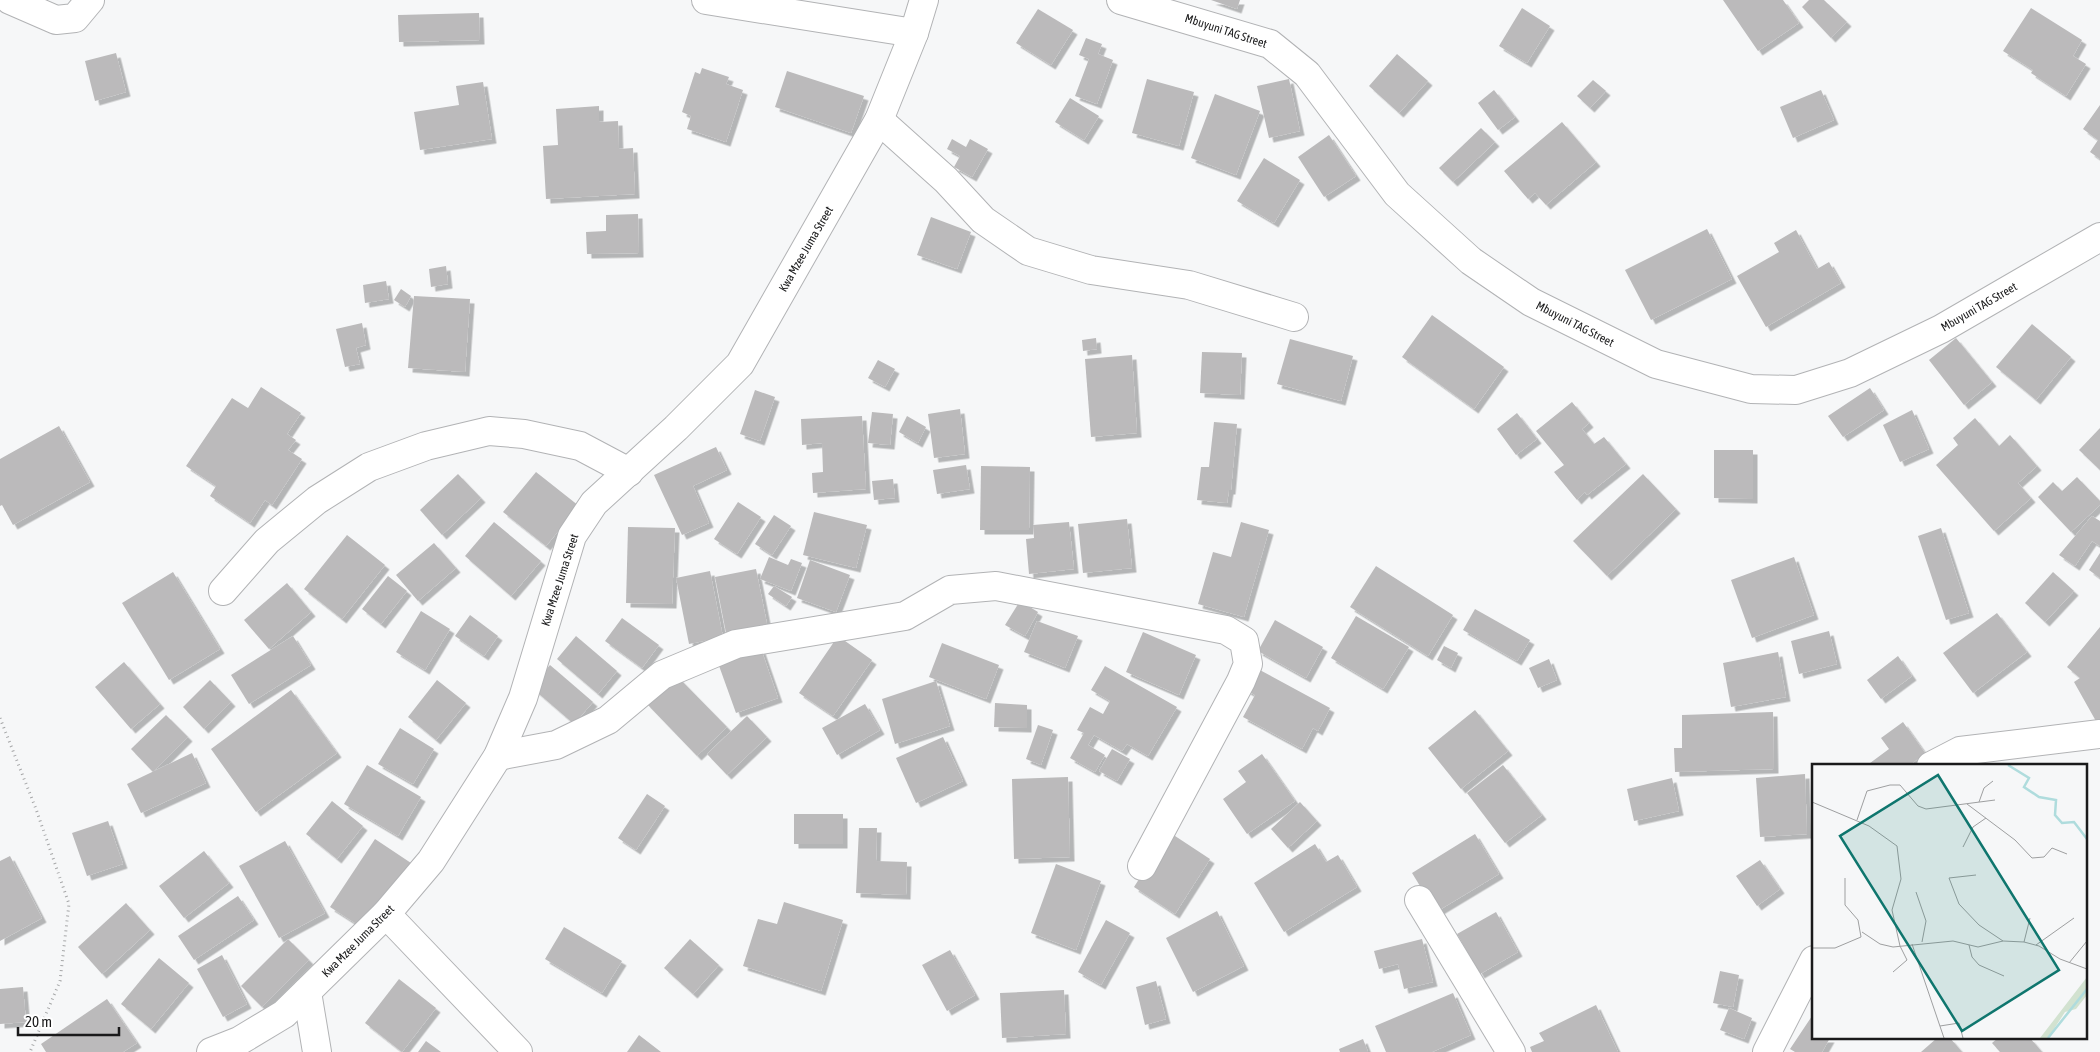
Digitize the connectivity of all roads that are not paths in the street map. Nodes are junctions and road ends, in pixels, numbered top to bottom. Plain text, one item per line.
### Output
1 (10, 0) edge
2 (90, 0) edge
3 (706, 0) edge
4 (924, 0) edge
5 (1121, 0) edge
6 (914, 33) junction
7 (879, 120) junction
8 (2100, 237) edge
9 (1294, 317) dead end
10 (629, 472) junction
11 (223, 591) dead end
12 (2100, 734) edge
13 (498, 756) junction
14 (1935, 764) edge
15 (1142, 866) dead end
16 (1419, 900) dead end
17 (386, 914) junction
18 (1812, 964) edge
19 (307, 992) junction
20 (211, 1052) edge
21 (317, 1052) edge
22 (518, 1052) edge
23 (1511, 1052) edge
24 (1767, 1052) edge

1 - 2 street
3 - 6 street
4 - 6 street, Kwa Mzee Juma Street
5 - 8 street, Mbuyuni TAG Street
6 - 7 street, Kwa Mzee Juma Street
7 - 9 street
7 - 10 street, Kwa Mzee Juma Street
10 - 11 street
10 - 13 street, Kwa Mzee Juma Street
12 - 14 street
13 - 15 street
13 - 17 street, Kwa Mzee Juma Street
16 - 23 street
17 - 19 street, Kwa Mzee Juma Street
17 - 22 street
18 - 24 street
19 - 20 street, Kwa Mzee Juma Street
19 - 21 street

